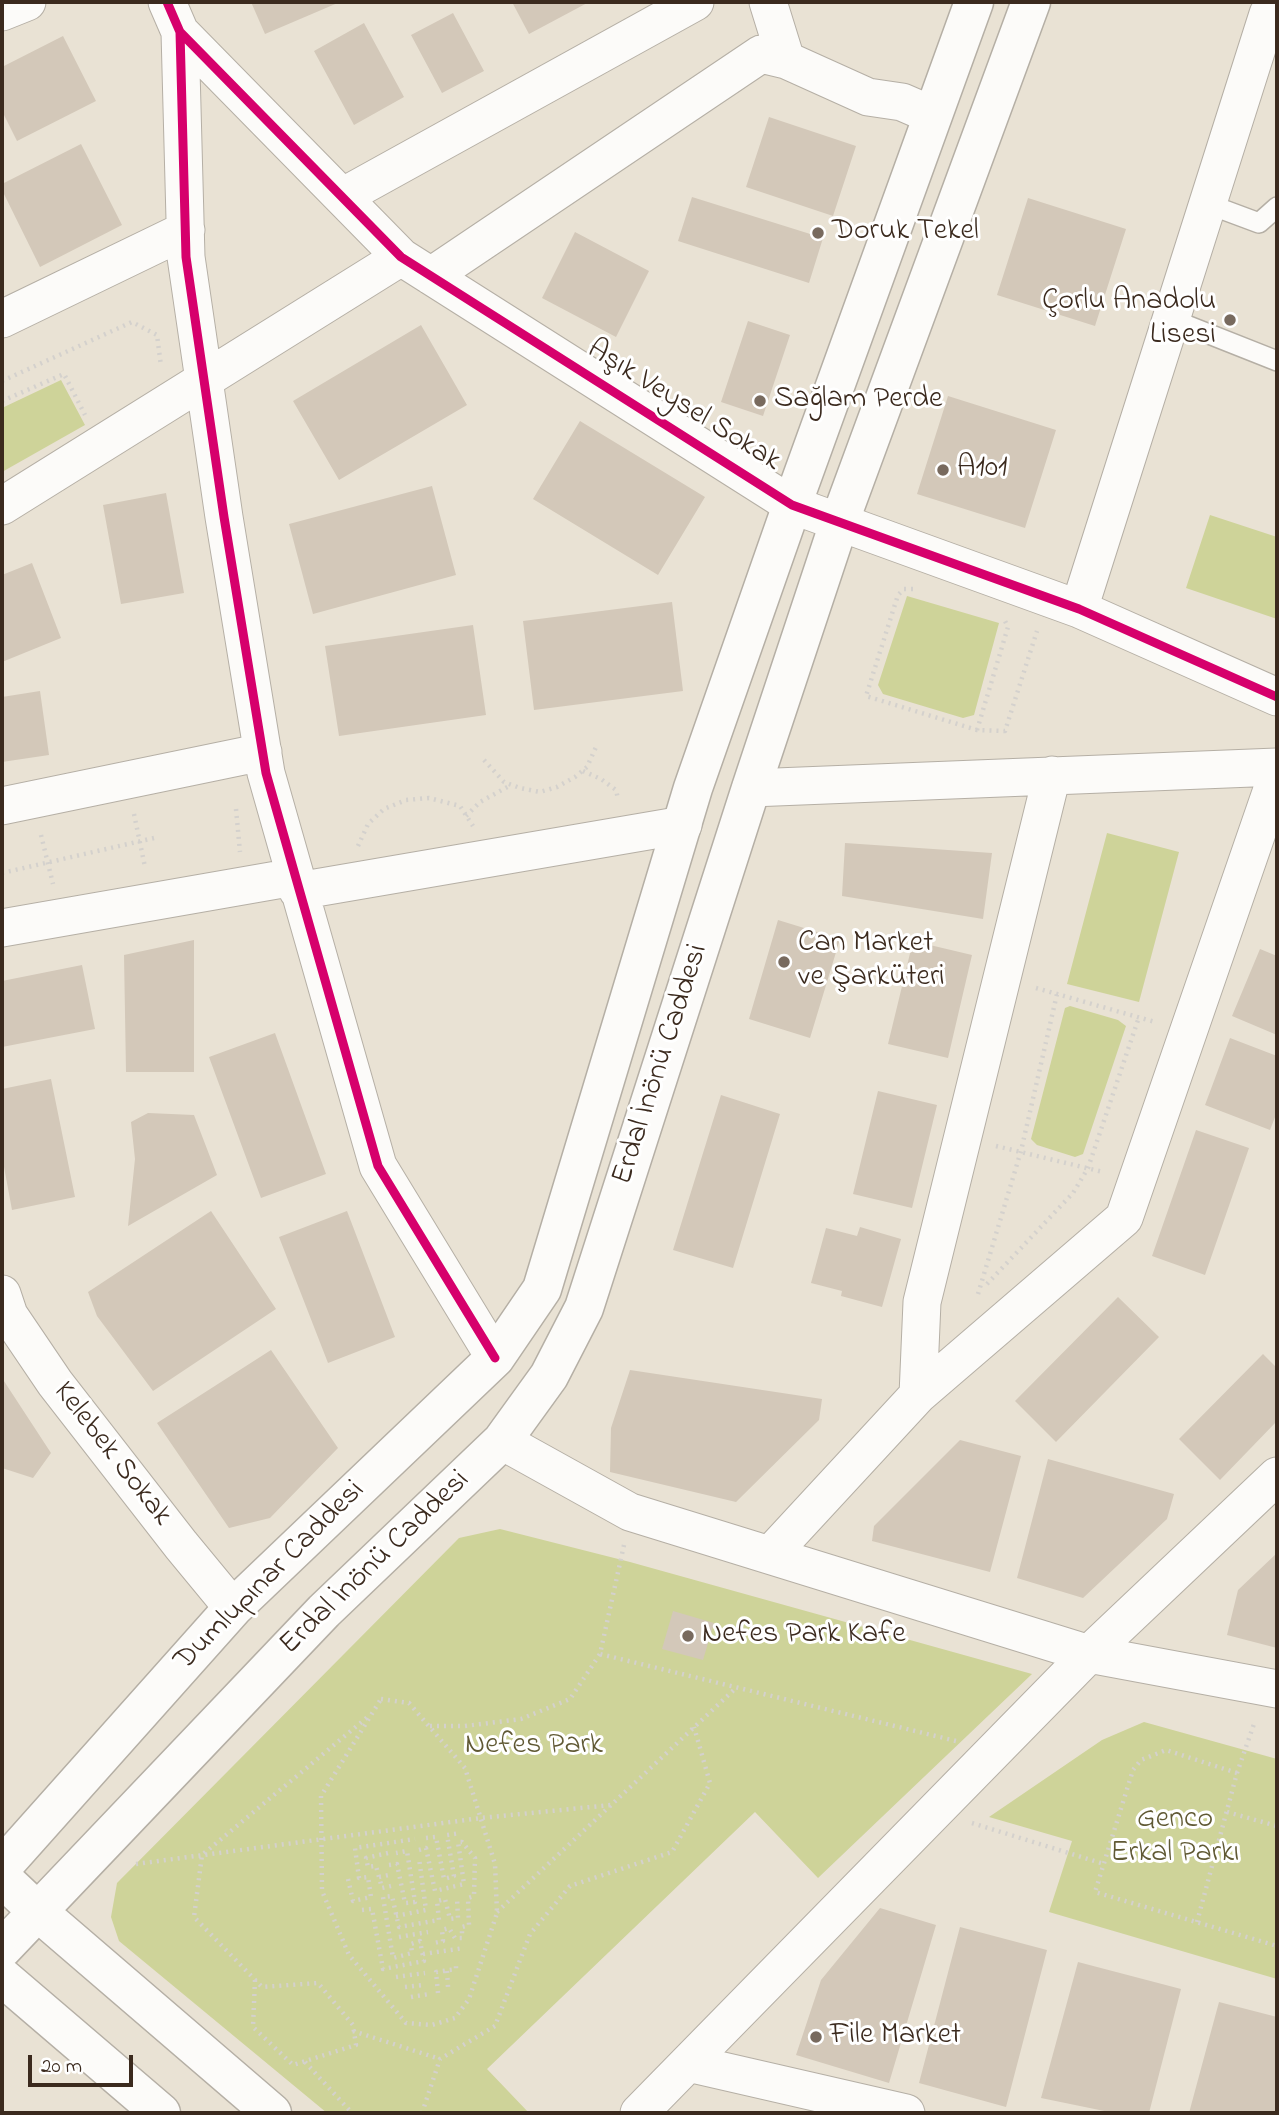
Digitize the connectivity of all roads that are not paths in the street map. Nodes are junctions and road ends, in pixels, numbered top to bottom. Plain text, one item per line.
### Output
1 (27, 2) edge
2 (695, 2) edge
3 (768, 2) edge
4 (974, 2) edge
5 (1031, 2) edge
6 (2, 12) edge
7 (1268, 14) dead end
8 (173, 17) edge
9 (786, 60) junction
10 (932, 116) junction
11 (342, 197) junction
12 (1208, 204) junction
13 (1277, 207) edge
14 (186, 230) junction
15 (416, 266) junction
16 (2, 319) edge
17 (1171, 320) junction
18 (1277, 361) edge
19 (204, 379) junction
20 (792, 505) junction
21 (2, 506) edge
22 (839, 523) junction
23 (1079, 609) junction
24 (1277, 696) edge
25 (263, 752) junction
26 (1277, 767) edge
27 (1052, 775) junction
28 (1277, 775) edge
29 (751, 788) junction
30 (2, 806) edge
31 (683, 825) junction
32 (296, 884) junction
33 (2, 928) edge
34 (541, 1290) joint
35 (2, 1294) edge
36 (495, 1358) junction
37 (918, 1395) junction
38 (502, 1441) junction
39 (1277, 1476) edge
40 (769, 1555) junction
41 (233, 1608) junction
42 (1089, 1654) junction
43 (1272, 1688) edge
44 (2, 1867) edge
45 (2, 1878) edge
46 (37, 1911) junction
47 (2, 1950) edge
48 (2, 1977) edge
49 (688, 2063) junction
50 (161, 2113) edge
51 (272, 2113) edge
52 (639, 2113) edge
53 (906, 2113) edge

1 - 6 street
2 - 11 street
3 - 9 street
4 - 10 main road, Erdal İnönü Caddesi
5 - 22 main road, Erdal İnönü Caddesi
7 - 12 street
8 - 11 street, Aşık Veysel Sokak
8 - 14 street
9 - 10 street
9 - 15 street
10 - 20 main road, Erdal İnönü Caddesi
11 - 15 street, Aşık Veysel Sokak
12 - 13 lane
12 - 17 street
14 - 16 street
14 - 19 street
15 - 19 street
15 - 20 street, Aşık Veysel Sokak
17 - 18 lane
17 - 23 street
19 - 21 street
19 - 25 street
20 - 22 street, Aşık Veysel Sokak
20 - 31 main road, Erdal İnönü Caddesi
22 - 23 street, Aşık Veysel Sokak
22 - 29 main road, Erdal İnönü Caddesi
23 - 24 street, Aşık Veysel Sokak
25 - 30 street
25 - 32 street
26 - 27 street
27 - 29 street
27 - 37 street
28 - 37 street
29 - 38 main road, Erdal İnönü Caddesi
31 - 32 street
31 - 34 main road, Erdal İnönü Caddesi
32 - 33 street
32 - 36 street
34 - 36 main road, Dumlupınar Caddesi
35 - 41 street, Kelebek Sokak
36 - 41 main road, Dumlupınar Caddesi
37 - 40 street
38 - 40 street
38 - 46 main road, Erdal İnönü Caddesi
39 - 42 street
40 - 42 street
41 - 44 main road, Dumlupınar Caddesi
42 - 43 street
42 - 49 street
45 - 46 main road
46 - 47 main road, Erdal İnönü Caddesi
46 - 51 main road
48 - 50 main road
49 - 52 street
49 - 53 street

